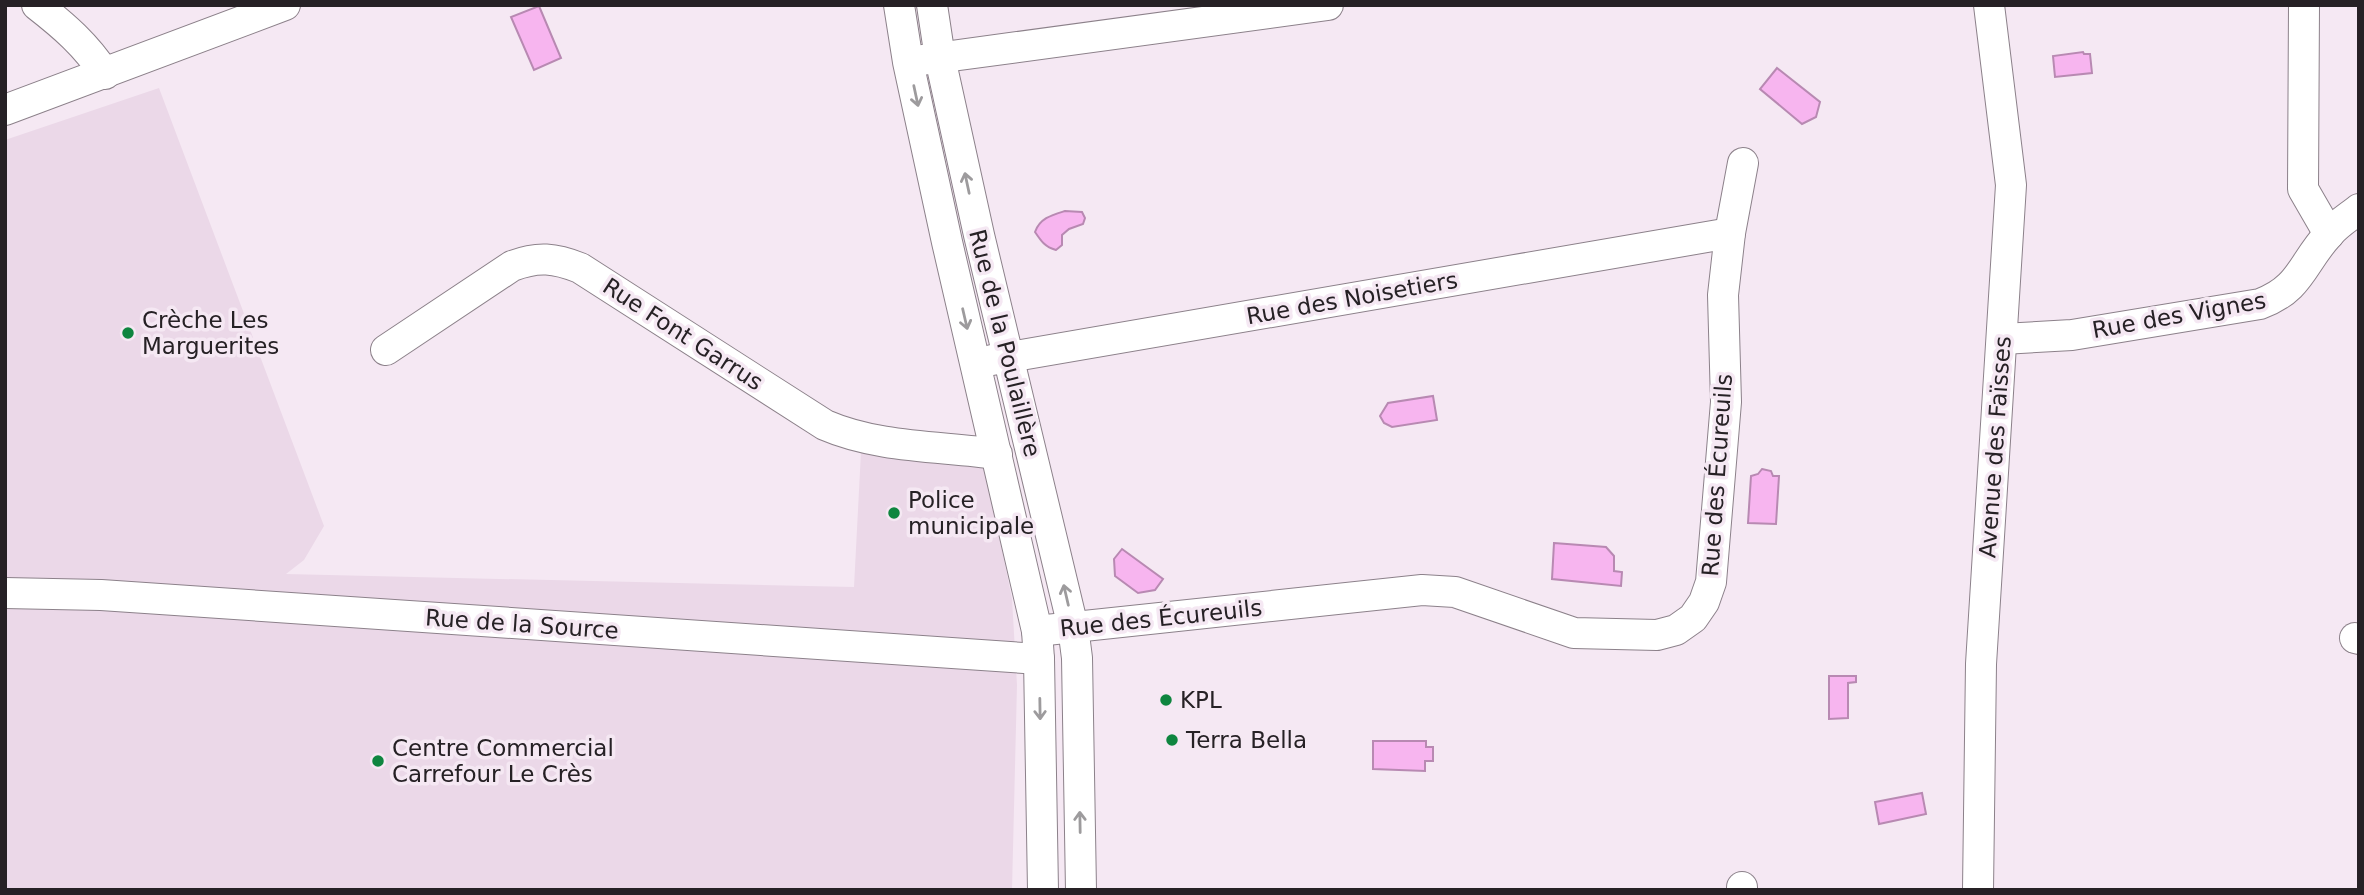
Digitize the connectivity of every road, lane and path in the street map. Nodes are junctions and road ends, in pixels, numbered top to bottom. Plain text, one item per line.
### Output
1 (37, 5) edge
2 (285, 5) edge
3 (899, 5) edge
4 (932, 5) edge
5 (1328, 5) edge
6 (1989, 5) edge
7 (2304, 5) edge
8 (940, 58) junction
9 (908, 62) junction
10 (105, 74) junction
11 (5, 110) edge
12 (1743, 163) dead end
13 (2359, 208) edge
14 (1730, 233) junction
15 (2329, 234) junction
16 (2002, 339) junction
17 (386, 350) dead end
18 (1009, 357) junction
19 (975, 363) junction
20 (997, 454) junction
21 (5, 593) edge
22 (1073, 627) junction
23 (1038, 645) junction
24 (1043, 890) edge
25 (1081, 890) edge
26 (1978, 890) edge

1 - 10 street
2 - 10 street
3 - 9 street, Rue de la Poulaillère
4 - 8 street, Rue de la Poulaillère
5 - 8 street
6 - 16 street, Avenue des Faïsses
7 - 15 street
8 - 9 street
18 -> 8 street, Rue de la Poulaillère
9 -> 19 street, Rue de la Poulaillère
10 - 11 street
12 - 14 street, Rue des Écureuils
13 - 15 street, Rue des Vignes
14 - 18 street, Rue des Noisetiers
14 - 22 street, Rue des Écureuils
15 - 16 street, Rue des Vignes
16 - 26 street, Avenue des Faïsses
17 - 20 street, Rue Font Garrus
18 - 19 street, Rue des Noisetiers
22 -> 18 street, Rue de la Poulaillère
19 - 20 street, Rue de la Poulaillère
20 - 23 street, Rue de la Poulaillère
21 - 23 street, Rue de la Source
22 - 23 street, Rue des Écureuils
25 -> 22 street, Rue de la Poulaillère
23 -> 24 street, Rue de la Poulaillère

